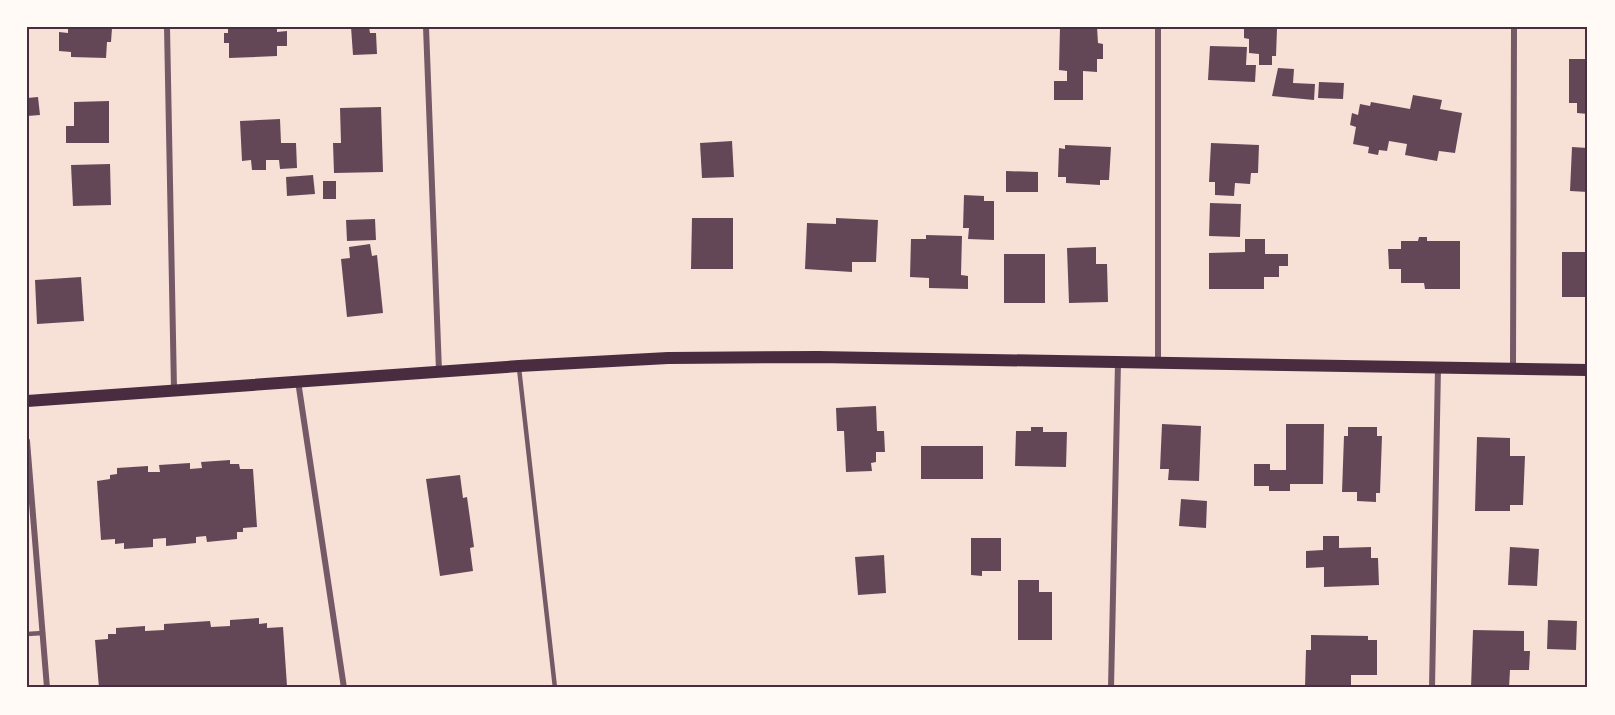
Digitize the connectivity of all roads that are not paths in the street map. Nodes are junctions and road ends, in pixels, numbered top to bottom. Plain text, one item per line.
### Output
1 (167, 27) edge
2 (426, 27) edge
3 (1158, 27) edge
4 (1514, 27) edge
5 (1118, 362) junction
6 (1158, 362) junction
7 (519, 366) junction
8 (1438, 367) junction
9 (1513, 369) junction
10 (1588, 370) edge
11 (439, 371) junction
12 (298, 381) junction
13 (174, 389) junction
14 (27, 401) edge
15 (27, 441) edge
16 (43, 633) junction
17 (27, 634) edge
18 (47, 688) edge
19 (344, 688) edge
20 (555, 688) edge
21 (1111, 688) edge
22 (1432, 688) edge

1 - 13 street
2 - 11 street
3 - 6 street
4 - 9 street
5 - 6 main road
5 - 7 main road
5 - 21 street
6 - 8 main road
7 - 11 main road
7 - 20 lane
8 - 9 main road
8 - 22 street
9 - 10 main road
11 - 12 main road
12 - 13 main road
12 - 19 street
13 - 14 main road
15 - 16 street
16 - 17 lane
16 - 18 street

